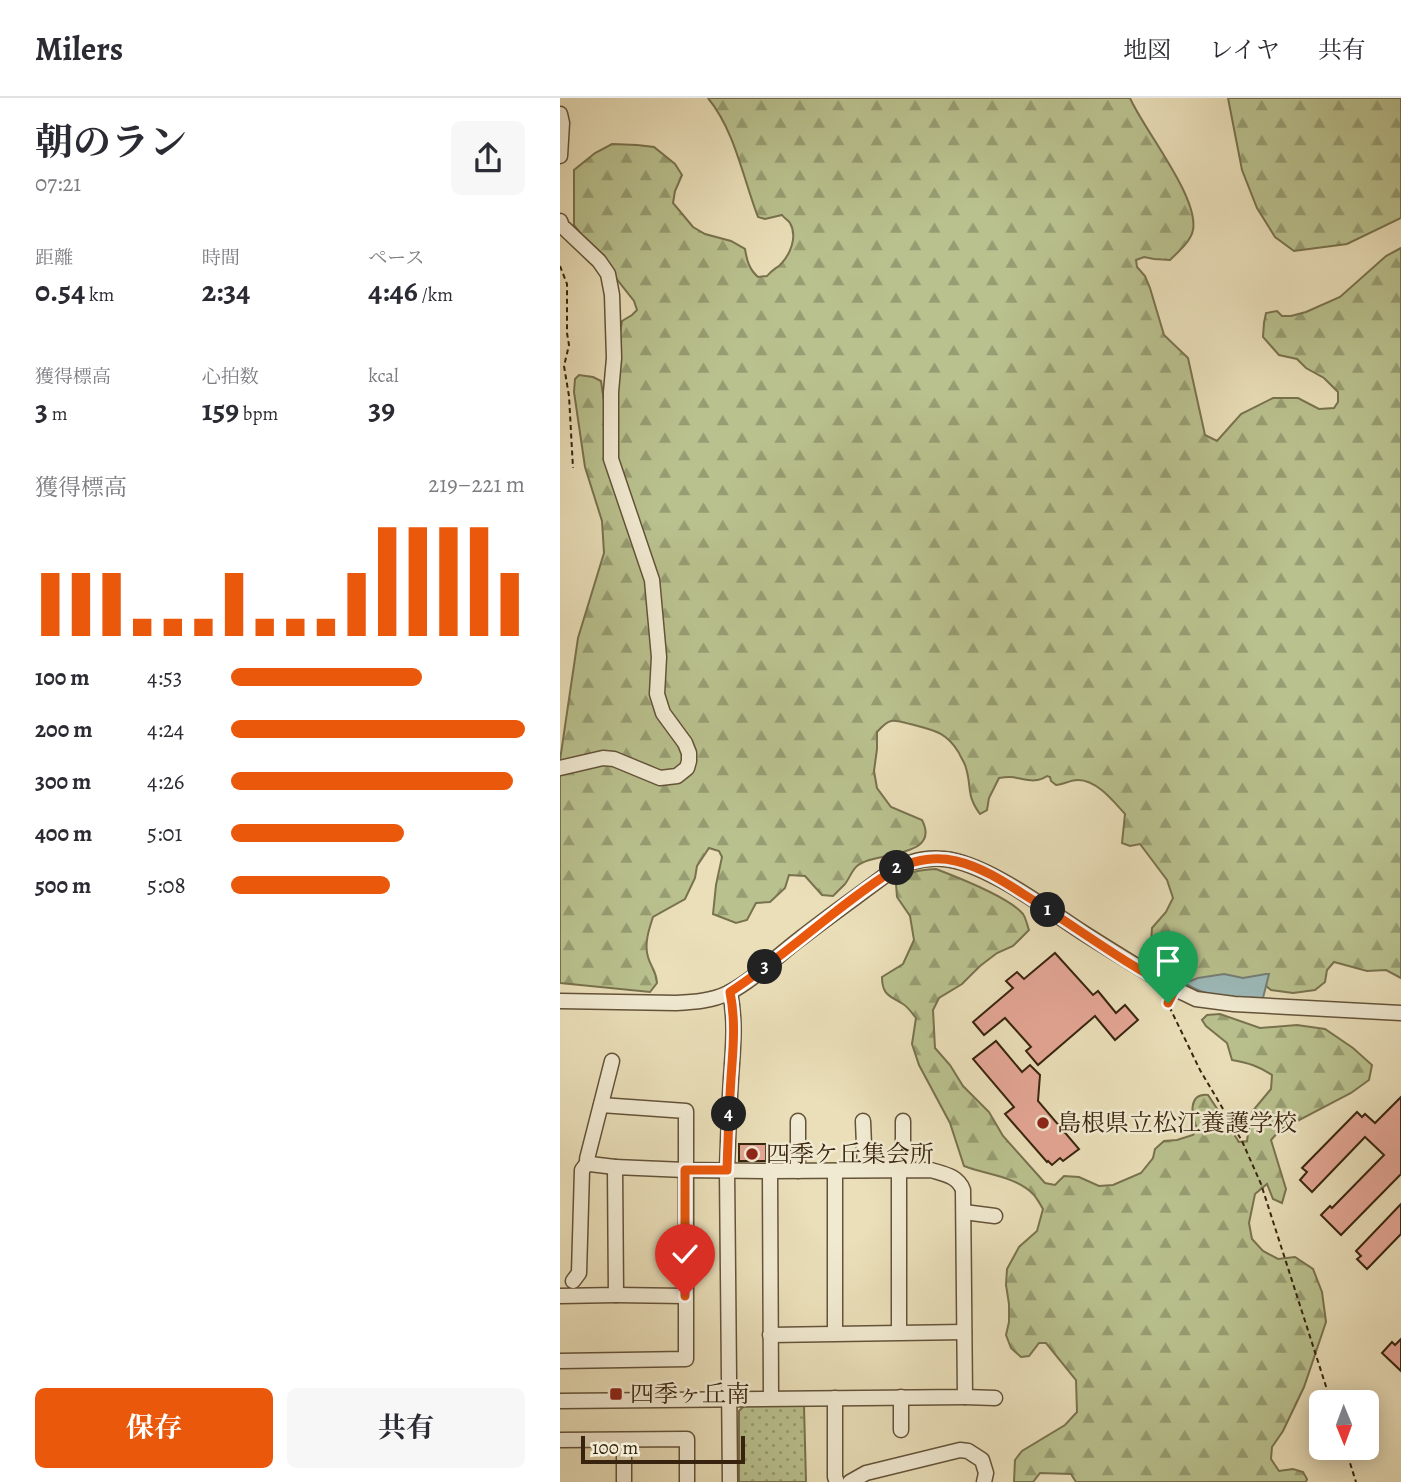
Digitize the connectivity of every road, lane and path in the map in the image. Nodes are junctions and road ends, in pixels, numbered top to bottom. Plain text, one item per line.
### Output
1 (560, 114) edge
2 (560, 156) edge
3 (560, 222) edge
4 (560, 266) edge
5 (573, 468) dead end
6 (560, 768) edge
7 (1175, 989) junction
8 (730, 992) junction
9 (560, 1000) edge
10 (1401, 1013) edge
11 (612, 1060) dead end
12 (601, 1105) junction
13 (799, 1121) dead end
14 (863, 1121) dead end
15 (903, 1121) dead end
16 (588, 1162) junction
17 (615, 1167) junction
18 (685, 1170) junction
19 (727, 1170) junction
20 (864, 1170) junction
21 (901, 1170) junction
22 (770, 1171) junction
23 (798, 1171) junction
24 (835, 1171) junction
25 (964, 1212) junction
26 (995, 1216) dead end
27 (572, 1280) dead end
28 (616, 1295) junction
29 (560, 1296) edge
30 (685, 1296) junction
31 (899, 1332) junction
32 (964, 1332) junction
33 (835, 1333) junction
34 (770, 1335) junction
35 (560, 1361) edge
36 (1327, 1390) edge
37 (901, 1397) junction
38 (965, 1397) junction
39 (771, 1398) junction
40 (835, 1398) junction
41 (995, 1398) dead end
42 (729, 1399) junction
43 (560, 1401) edge
44 (901, 1430) dead end
45 (560, 1440) edge
46 (624, 1440) junction
47 (1349, 1460) edge
48 (624, 1482) edge
49 (687, 1482) edge
50 (730, 1482) edge
51 (837, 1482) edge
52 (850, 1482) edge
53 (984, 1482) edge
54 (1356, 1482) edge

1 - 2 street
3 - 6 street
4 - 5 path
7 - 8 street
7 - 10 street
7 - 36 path
8 - 9 street
8 - 19 street
11 - 12 street
12 - 16 street
12 - 18 street
13 - 23 street
14 - 20 street
15 - 21 street
16 - 17 street
16 - 27 street
17 - 18 street
17 - 28 street
18 - 19 street
18 - 30 street
19 - 22 street
19 - 42 street
20 - 21 street
20 - 24 street
21 - 25 street
21 - 31 street
22 - 23 street
22 - 34 street
23 - 24 street
24 - 33 street
25 - 26 street
25 - 32 street
28 - 29 street
28 - 30 street
30 - 35 street
31 - 32 street
31 - 33 street
32 - 38 street
33 - 34 street
34 - 39 street
37 - 38 street
37 - 40 street
37 - 44 street
38 - 41 street
39 - 40 street
39 - 42 street
40 - 51 street
42 - 43 street
42 - 50 street
45 - 46 street
46 - 48 street
46 - 49 street
47 - 54 path
52 - 53 street

